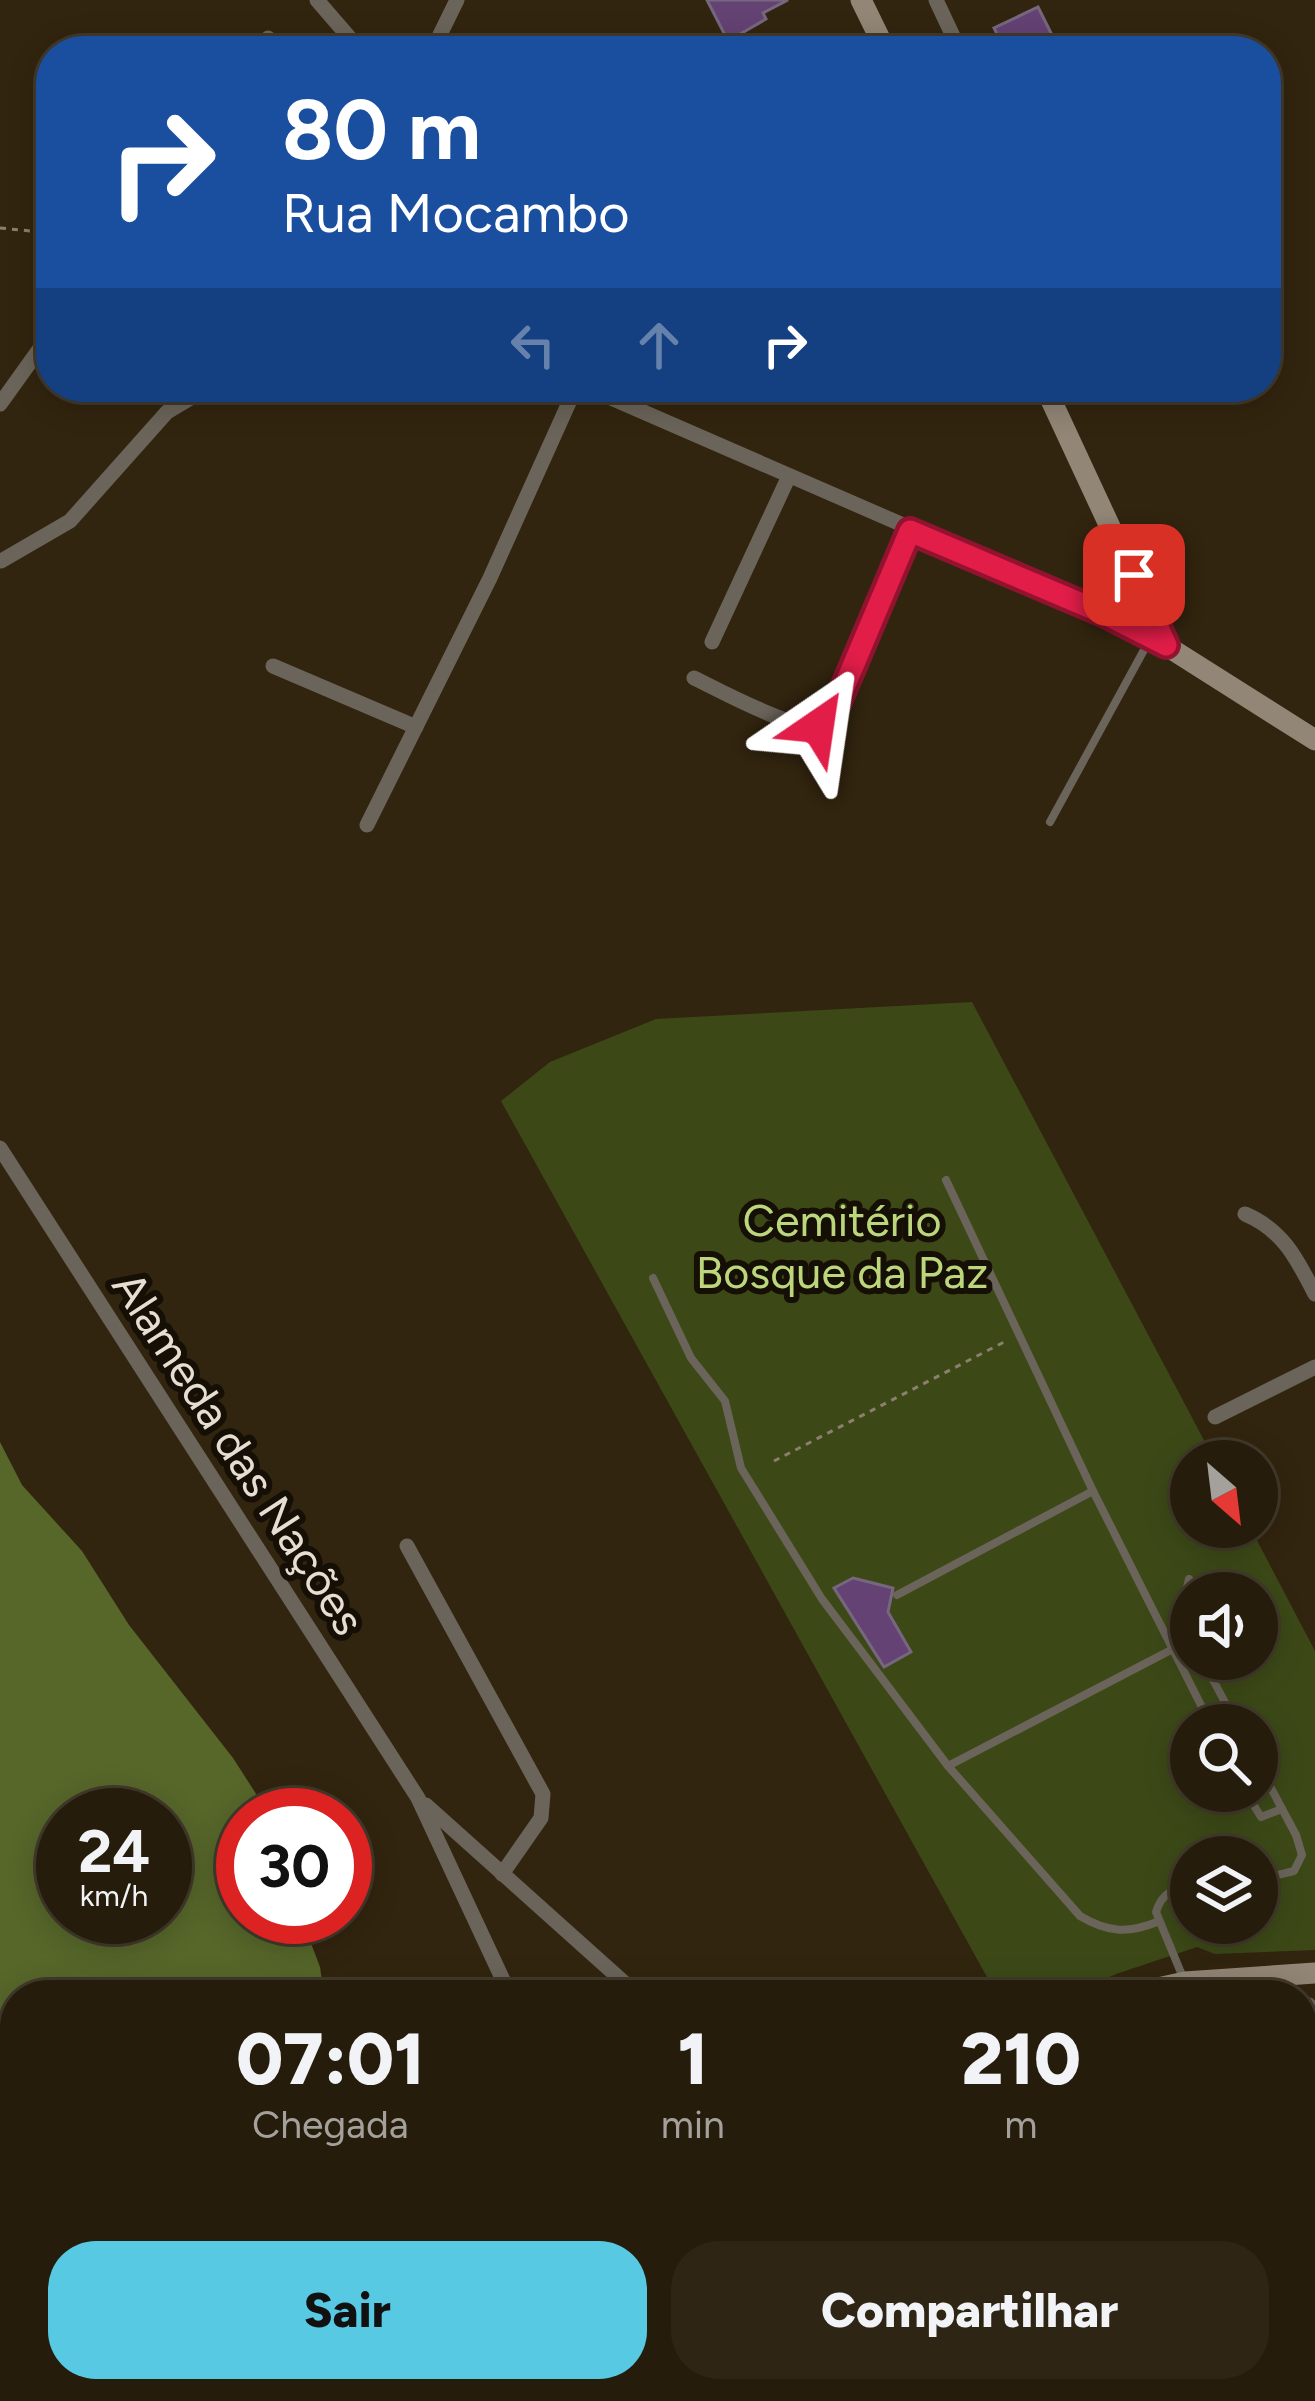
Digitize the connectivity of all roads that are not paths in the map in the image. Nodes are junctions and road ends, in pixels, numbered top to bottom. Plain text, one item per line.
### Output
1 (317, 0) edge
2 (457, 0) edge
3 (861, 0) edge
4 (936, 0) edge
5 (348, 36) edge
6 (440, 36) edge
7 (879, 36) edge
8 (953, 36) edge
9 (36, 354) edge
10 (184, 402) edge
11 (569, 402) edge
12 (620, 402) edge
13 (1053, 402) edge
14 (0, 404) edge
15 (789, 476) junction
16 (910, 531) junction
17 (1, 561) edge
18 (1134, 575) junction
19 (1103, 613) junction
20 (1158, 641) junction
21 (712, 642) dead end
22 (273, 666) dead end
23 (694, 679) dead end
24 (416, 727) junction
25 (1315, 740) edge
26 (1049, 822) dead end
27 (367, 825) dead end
28 (0, 1148) edge
29 (946, 1180) dead end
30 (1245, 1214) dead end
31 (653, 1278) dead end
32 (1315, 1294) edge
33 (1315, 1367) edge
34 (1215, 1417) dead end
35 (1093, 1492) junction
36 (407, 1546) dead end
37 (897, 1594) dead end
38 (1170, 1648) edge
39 (1170, 1651) edge
40 (948, 1766) junction
41 (418, 1798) junction
42 (1278, 1801) edge
43 (1282, 1809) junction
44 (1278, 1811) edge
45 (502, 1874) junction
46 (1278, 1877) edge
47 (1170, 1892) edge
48 (1157, 1922) junction
49 (1315, 1972) edge
50 (503, 1980) edge
51 (621, 1980) edge
52 (1183, 1980) edge
53 (1210, 1980) edge

1 - 5 street
2 - 6 street
3 - 7 main road
4 - 8 street
9 - 14 street
10 - 17 street
11 - 24 street
12 - 15 street
13 - 18 main road
15 - 16 street
15 - 21 street
16 - 19 street
16 - 23 street
18 - 19 main road
18 - 20 main road
19 - 20 street
20 - 25 main road
20 - 26 lane
22 - 24 street
24 - 27 street
28 - 41 street, Alameda das Nações
29 - 35 lane
30 - 32 street
31 - 40 lane
33 - 34 street
35 - 37 lane
35 - 38 lane
36 - 45 street
39 - 40 lane
40 - 48 lane
41 - 45 street, Alameda das Nações
41 - 50 street, Alameda das Nações
42 - 43 lane
43 - 44 lane
43 - 46 lane
45 - 51 street, Alameda das Nações
47 - 48 lane
48 - 52 lane
49 - 53 main road

